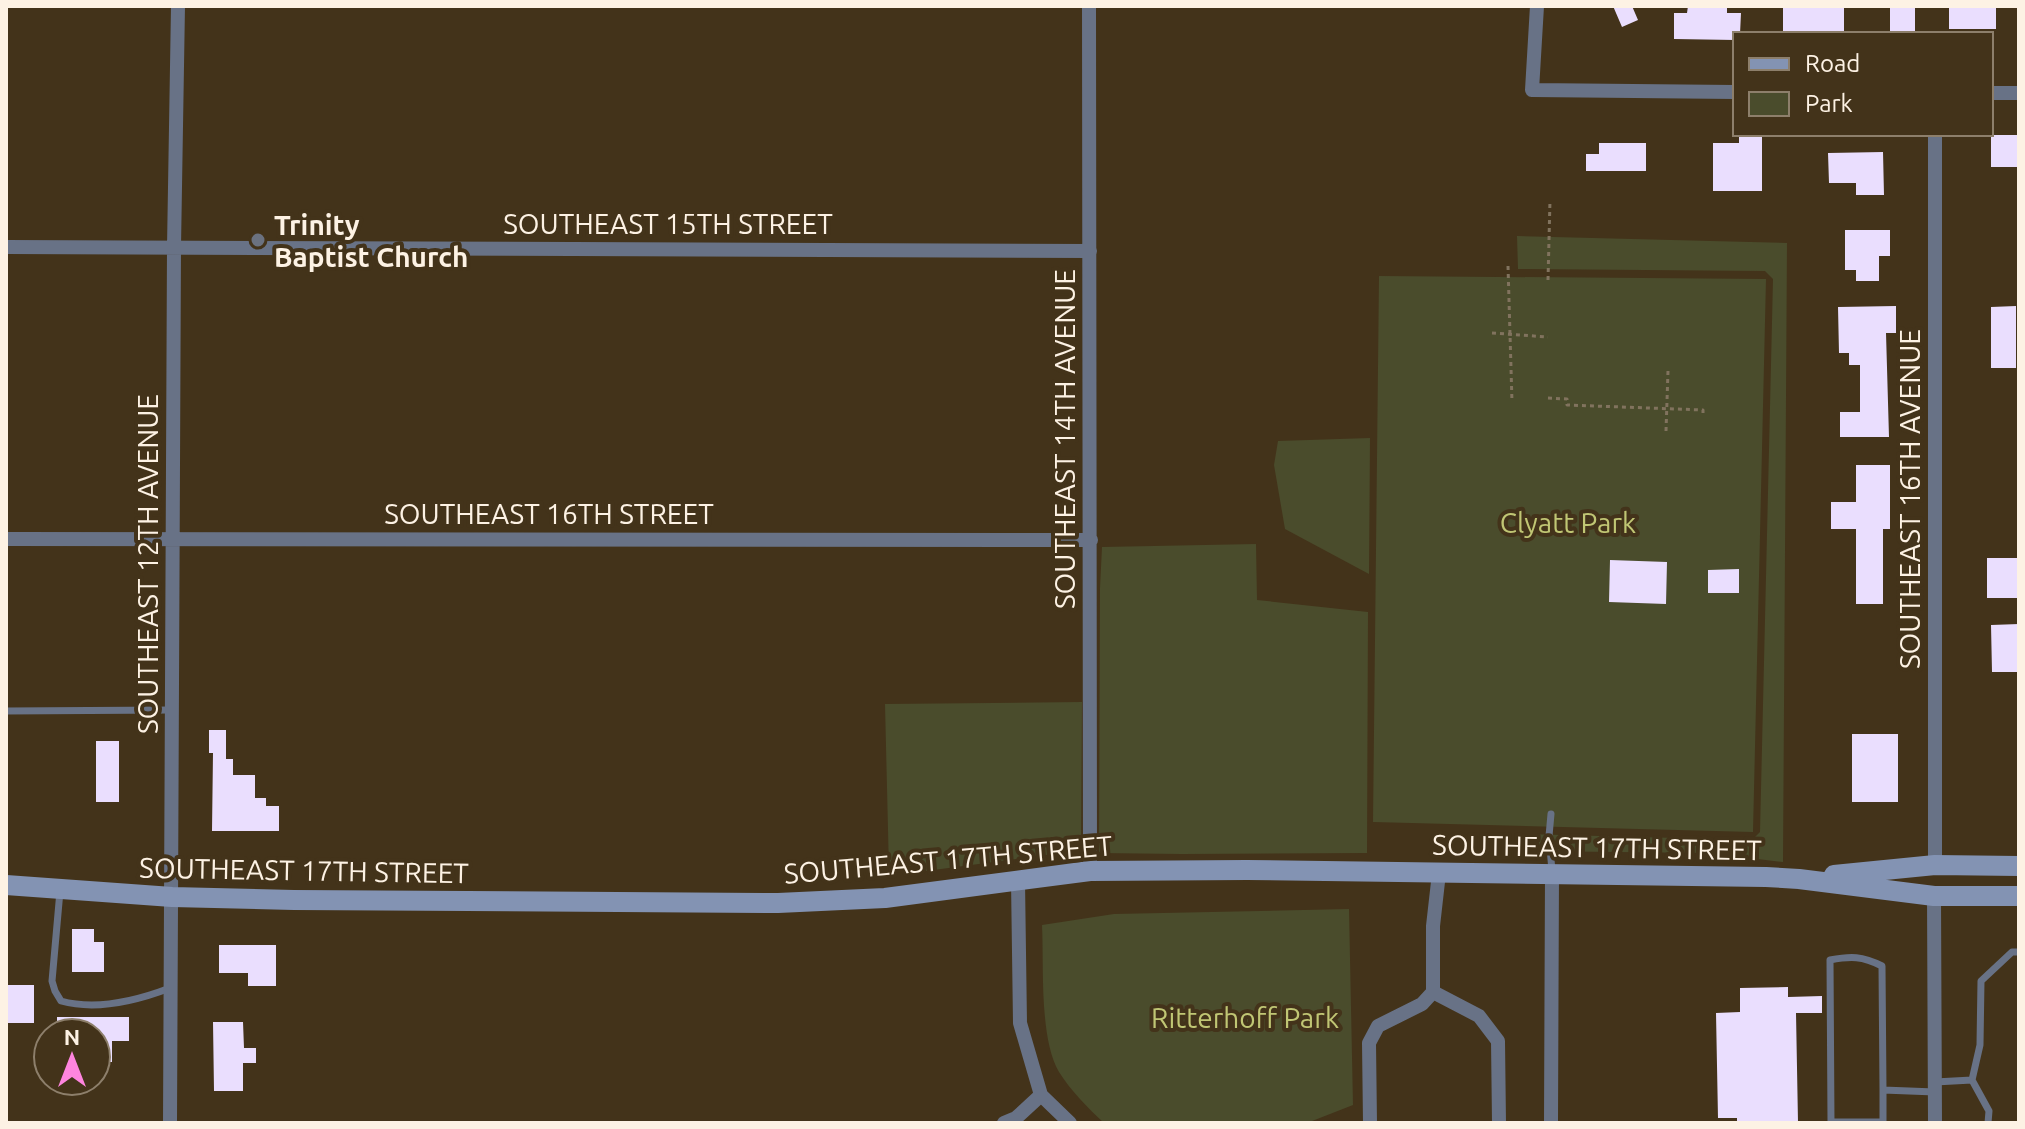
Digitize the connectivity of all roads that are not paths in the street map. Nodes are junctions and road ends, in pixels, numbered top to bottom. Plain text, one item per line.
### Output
1 (178, 6) edge
2 (1089, 6) edge
3 (1537, 6) edge
4 (1733, 92) edge
5 (1993, 93) edge
6 (2019, 93) edge
7 (1935, 136) edge
8 (6, 247) edge
9 (174, 247) junction
10 (1090, 251) junction
11 (173, 538) junction
12 (6, 539) edge
13 (1091, 540) junction
14 (172, 710) junction
15 (6, 711) edge
16 (1551, 814) dead end
17 (1935, 865) junction
18 (2019, 866) edge
19 (1090, 871) junction
20 (1439, 873) junction
21 (1552, 873) junction
22 (1799, 879) junction
23 (1018, 881) junction
24 (6, 885) edge
25 (60, 889) junction
26 (1934, 896) junction
27 (2019, 896) edge
28 (172, 897) junction
29 (2019, 952) edge
30 (171, 987) junction
31 (1433, 992) junction
32 (1972, 1080) junction
33 (1935, 1087) junction
34 (1883, 1090) junction
35 (1041, 1095) junction
36 (170, 1123) edge
37 (1004, 1123) edge
38 (1070, 1123) edge
39 (1370, 1123) edge
40 (1499, 1123) edge
41 (1551, 1123) edge
42 (1935, 1123) edge
43 (1988, 1123) edge

1 - 9 street, SOUTHEAST 12TH AVENUE
2 - 10 street, SOUTHEAST 14TH AVENUE
3 - 4 street
5 - 6 street
7 - 17 street, SOUTHEAST 16TH AVENUE
8 - 9 street, SOUTHEAST 15TH STREET
9 - 10 street, SOUTHEAST 15TH STREET
9 - 11 street, SOUTHEAST 12TH AVENUE
10 - 13 street, SOUTHEAST 14TH AVENUE
11 - 12 street, SOUTHEAST 16TH STREET
11 - 13 street, SOUTHEAST 16TH STREET
11 - 14 street, SOUTHEAST 12TH AVENUE
13 - 19 street, SOUTHEAST 14TH AVENUE
14 - 15 lane
14 - 28 street, SOUTHEAST 12TH AVENUE
16 - 21 lane
17 - 18 main road, SOUTHEAST 17TH STREET
17 - 22 main road, SOUTHEAST 17TH STREET
19 - 20 main road, SOUTHEAST 17TH STREET
19 - 23 main road, SOUTHEAST 17TH STREET
20 - 21 main road, SOUTHEAST 17TH STREET
20 - 31 street
21 - 22 main road, SOUTHEAST 17TH STREET
21 - 41 street
22 - 26 main road, SOUTHEAST 17TH STREET
23 - 28 main road, SOUTHEAST 17TH STREET
23 - 35 street
24 - 25 main road, SOUTHEAST 17TH STREET
25 - 28 main road, SOUTHEAST 17TH STREET
25 - 30 lane
26 - 27 main road, SOUTHEAST 17TH STREET
26 - 33 street
28 - 30 street, SOUTHEAST 12TH AVENUE
29 - 32 lane
30 - 36 street, SOUTHEAST 12TH AVENUE
31 - 39 street
31 - 40 street
32 - 33 lane
32 - 43 lane
33 - 34 lane
33 - 42 street
34 - 34 lane
35 - 37 street
35 - 38 street

